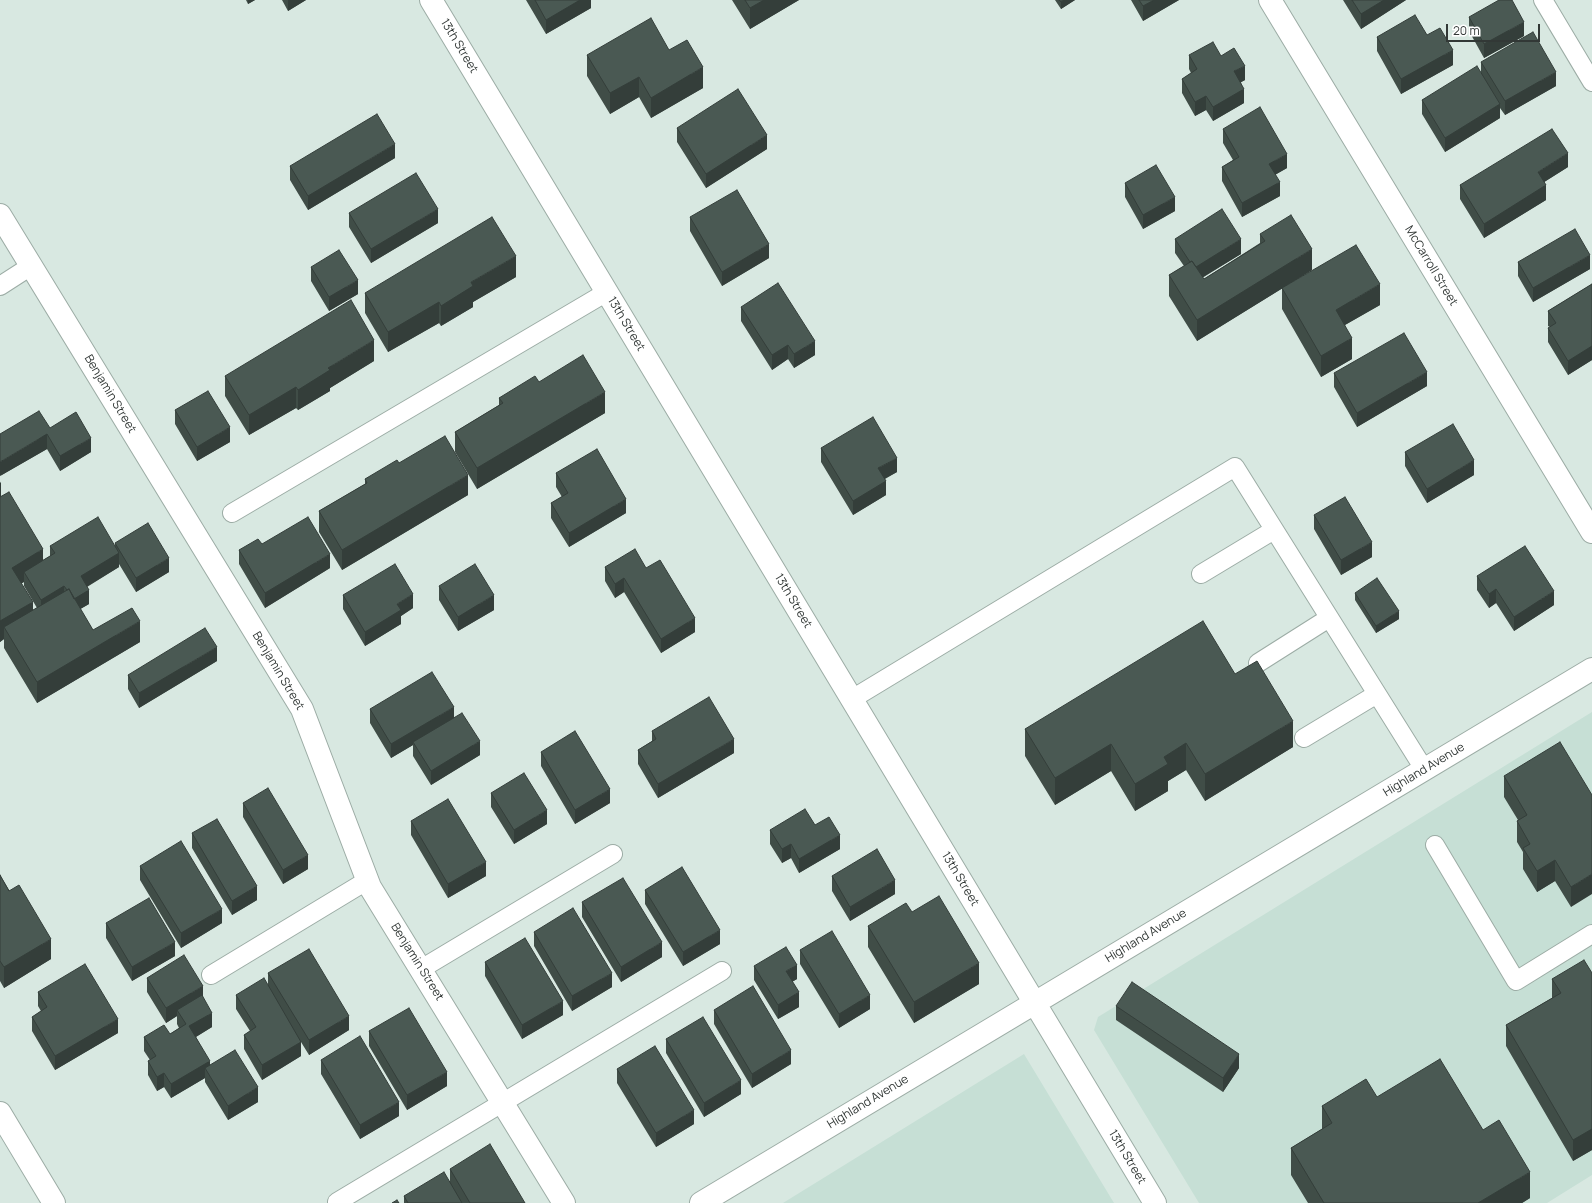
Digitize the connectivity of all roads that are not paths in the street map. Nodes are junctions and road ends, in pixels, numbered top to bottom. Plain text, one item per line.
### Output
1 (431, 0) edge
2 (1270, 0) edge
3 (1543, 0) edge
4 (1592, 82) edge
5 (0, 215) edge
6 (32, 266) junction
7 (0, 286) edge
8 (607, 292) junction
9 (232, 513) dead end
10 (1274, 530) junction
11 (1592, 532) edge
12 (1201, 574) dead end
13 (1329, 618) junction
14 (1258, 663) edge
15 (1592, 669) edge
16 (1377, 694) junction
17 (852, 699) junction
18 (1304, 738) dead end
19 (1424, 770) junction
20 (1435, 845) dead end
21 (613, 854) dead end
22 (368, 880) junction
23 (1592, 934) edge
24 (421, 969) junction
25 (722, 970) dead end
26 (211, 975) dead end
27 (1034, 1003) junction
28 (503, 1103) junction
29 (0, 1113) edge
30 (338, 1202) edge
31 (54, 1203) edge
32 (564, 1203) edge
33 (701, 1203) edge
34 (1155, 1203) edge

1 - 8 main road, 13th Street
2 - 11 main road, McCarroll Street
3 - 4 lane
5 - 6 main road, Benjamin Street
6 - 7 lane
6 - 22 main road, Benjamin Street
8 - 9 lane
8 - 17 main road, 13th Street
10 - 12 lane
10 - 13 lane
10 - 17 lane
13 - 14 lane
13 - 16 lane
15 - 19 main road, Highland Avenue
16 - 18 lane
16 - 19 lane
17 - 27 main road, 13th Street
19 - 27 main road, Highland Avenue
20 - 23 lane
21 - 24 lane
22 - 24 main road, Benjamin Street
22 - 26 lane
24 - 28 main road, Benjamin Street
25 - 28 lane
27 - 33 main road, Highland Avenue
27 - 34 main road, 13th Street
28 - 30 lane
28 - 32 main road, Benjamin Street
29 - 31 main road

